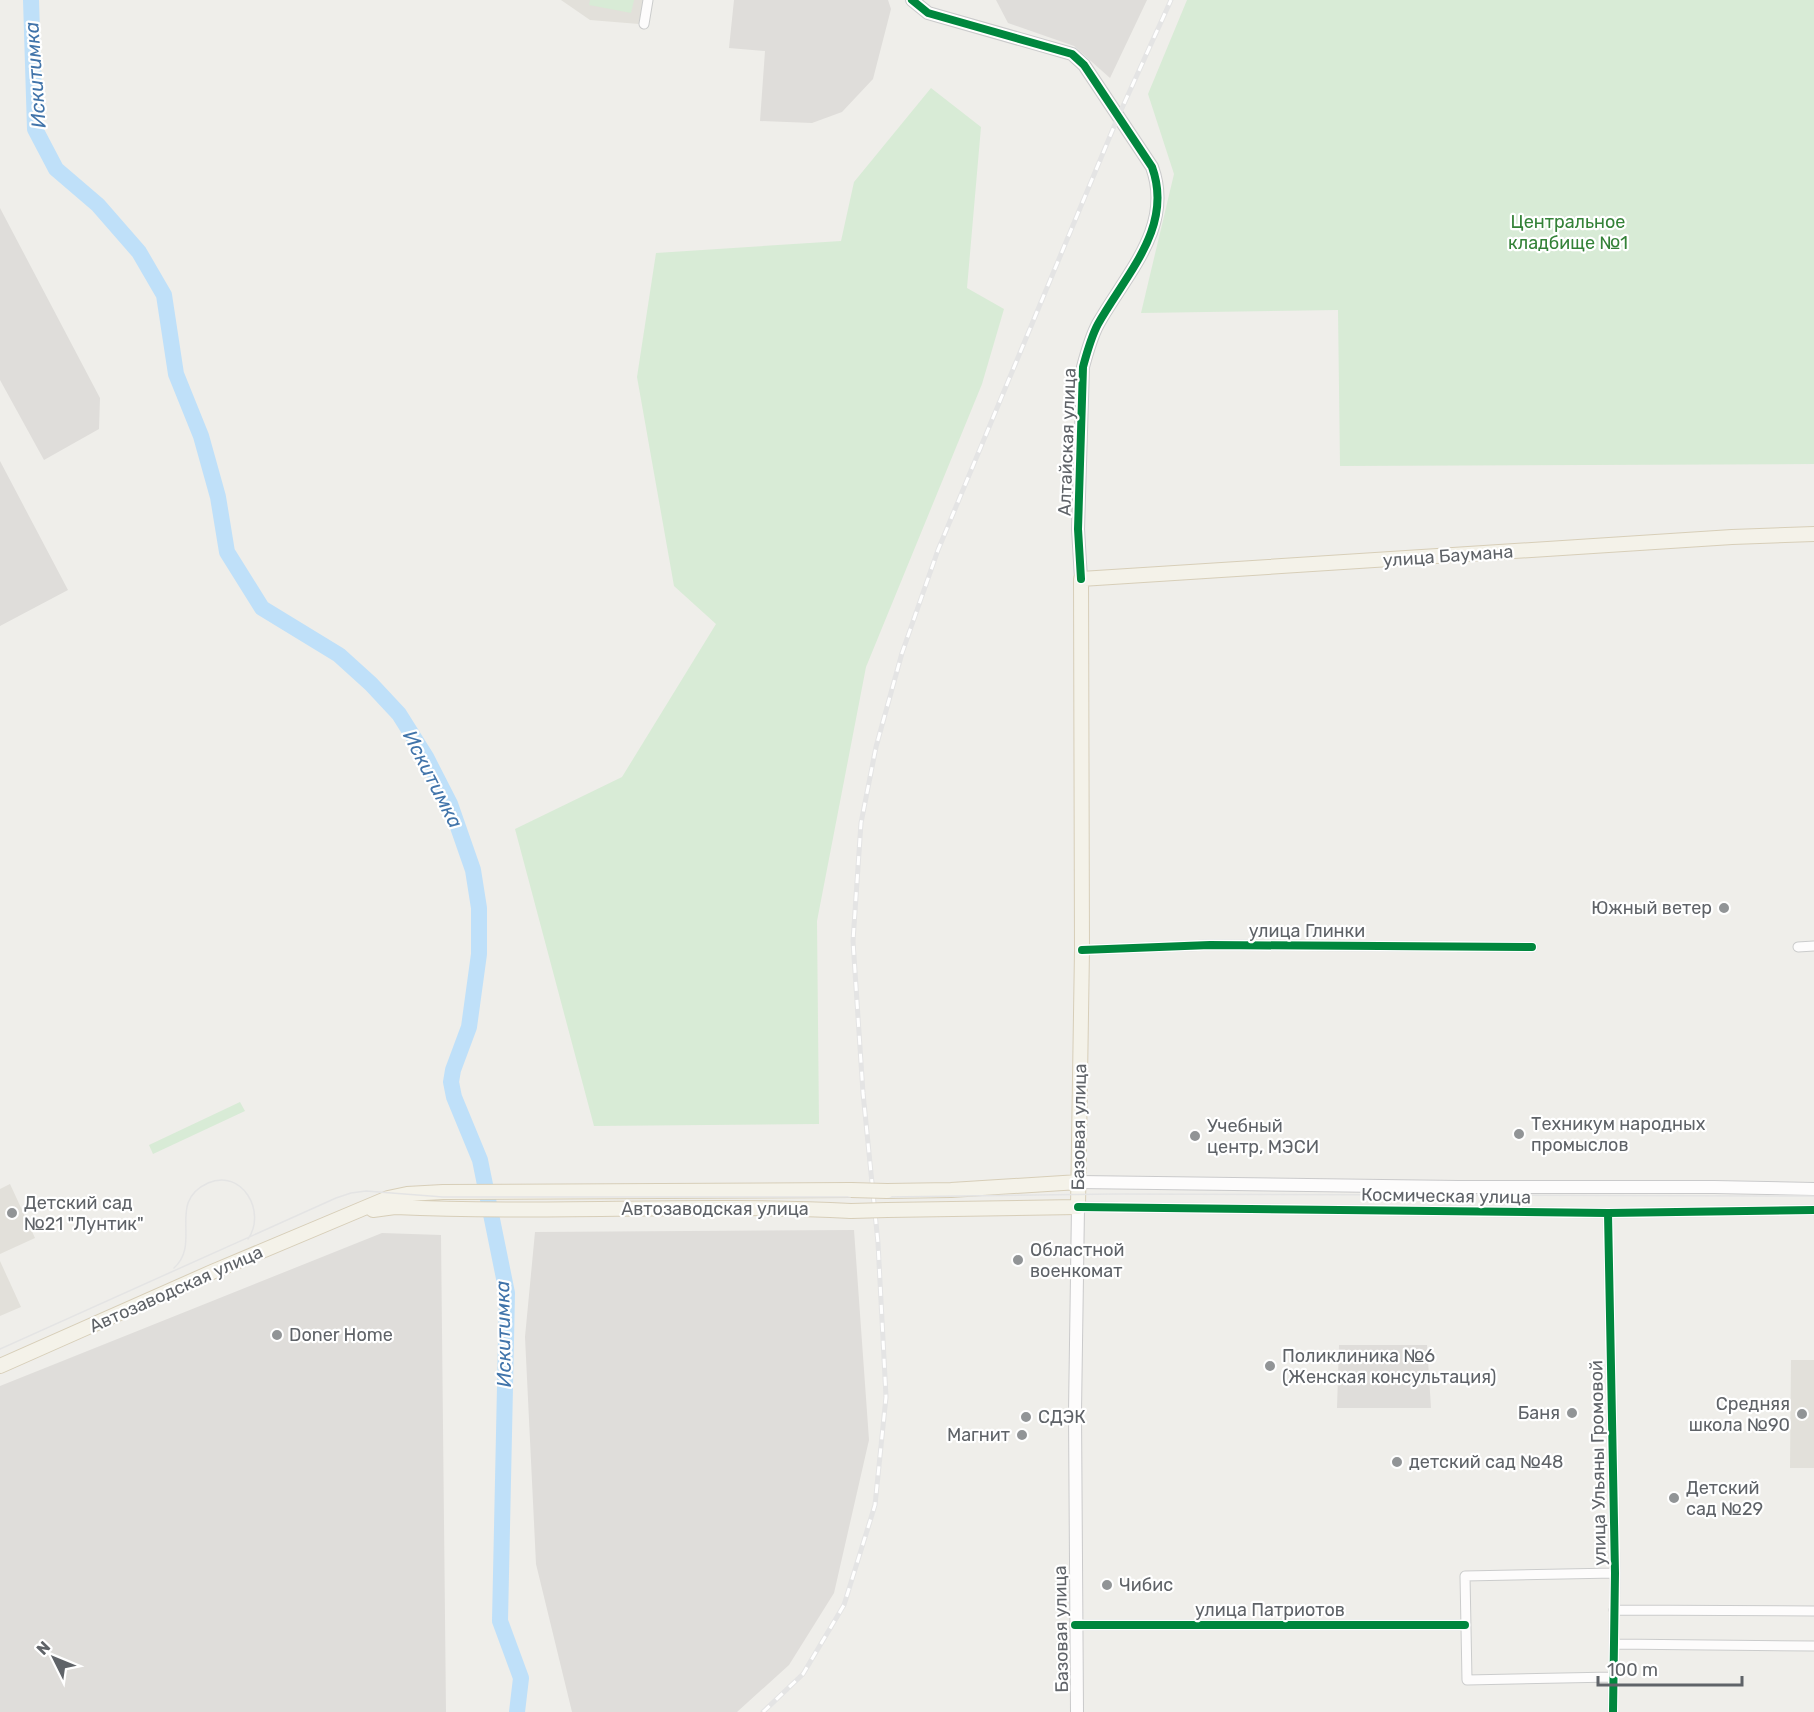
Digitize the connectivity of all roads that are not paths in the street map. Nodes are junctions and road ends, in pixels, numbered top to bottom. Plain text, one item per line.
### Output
1 (648, 0) edge
2 (912, 0) edge
3 (644, 24) dead end
4 (1814, 534) edge
5 (1081, 579) junction
6 (1798, 946) dead end
7 (1814, 946) edge
8 (1532, 947) dead end
9 (1082, 950) junction
10 (1079, 1182) junction
11 (1814, 1189) edge
12 (1078, 1208) junction
13 (1814, 1210) edge
14 (353, 1213) junction
15 (1608, 1213) junction
16 (0, 1366) edge
17 (1615, 1573) junction
18 (1614, 1610) junction
19 (1814, 1611) edge
20 (1075, 1625) junction
21 (1465, 1625) junction
22 (1614, 1644) junction
23 (1814, 1646) edge
24 (1613, 1677) junction
25 (1077, 1712) edge
26 (1613, 1712) edge

1 - 3 street
2 - 5 main road, Алтайская улица
4 - 5 main road, улица Баумана
5 - 9 main road, Базовая улица
6 - 7 street
8 - 9 street, улица Глинки
9 - 10 main road, Базовая улица
10 - 11 main road, Космическая улица
10 - 12 main road, Базовая улица
10 - 14 main road, Автозаводская улица, bridge
12 - 14 main road, Автозаводская улица, bridge
12 - 15 street, Космическая улица
12 - 20 main road, Базовая улица
13 - 15 street, Космическая улица
14 - 16 main road, Автозаводская улица
15 - 17 street, улица Ульяны Громовой
17 - 18 street, улица Ульяны Громовой
17 - 21 street
18 - 19 street
18 - 22 street, улица Ульяны Громовой
20 - 21 street, улица Патриотов
20 - 25 main road, Базовая улица
21 - 24 street
22 - 23 street
22 - 24 street, улица Ульяны Громовой
24 - 26 street, улица Ульяны Громовой

